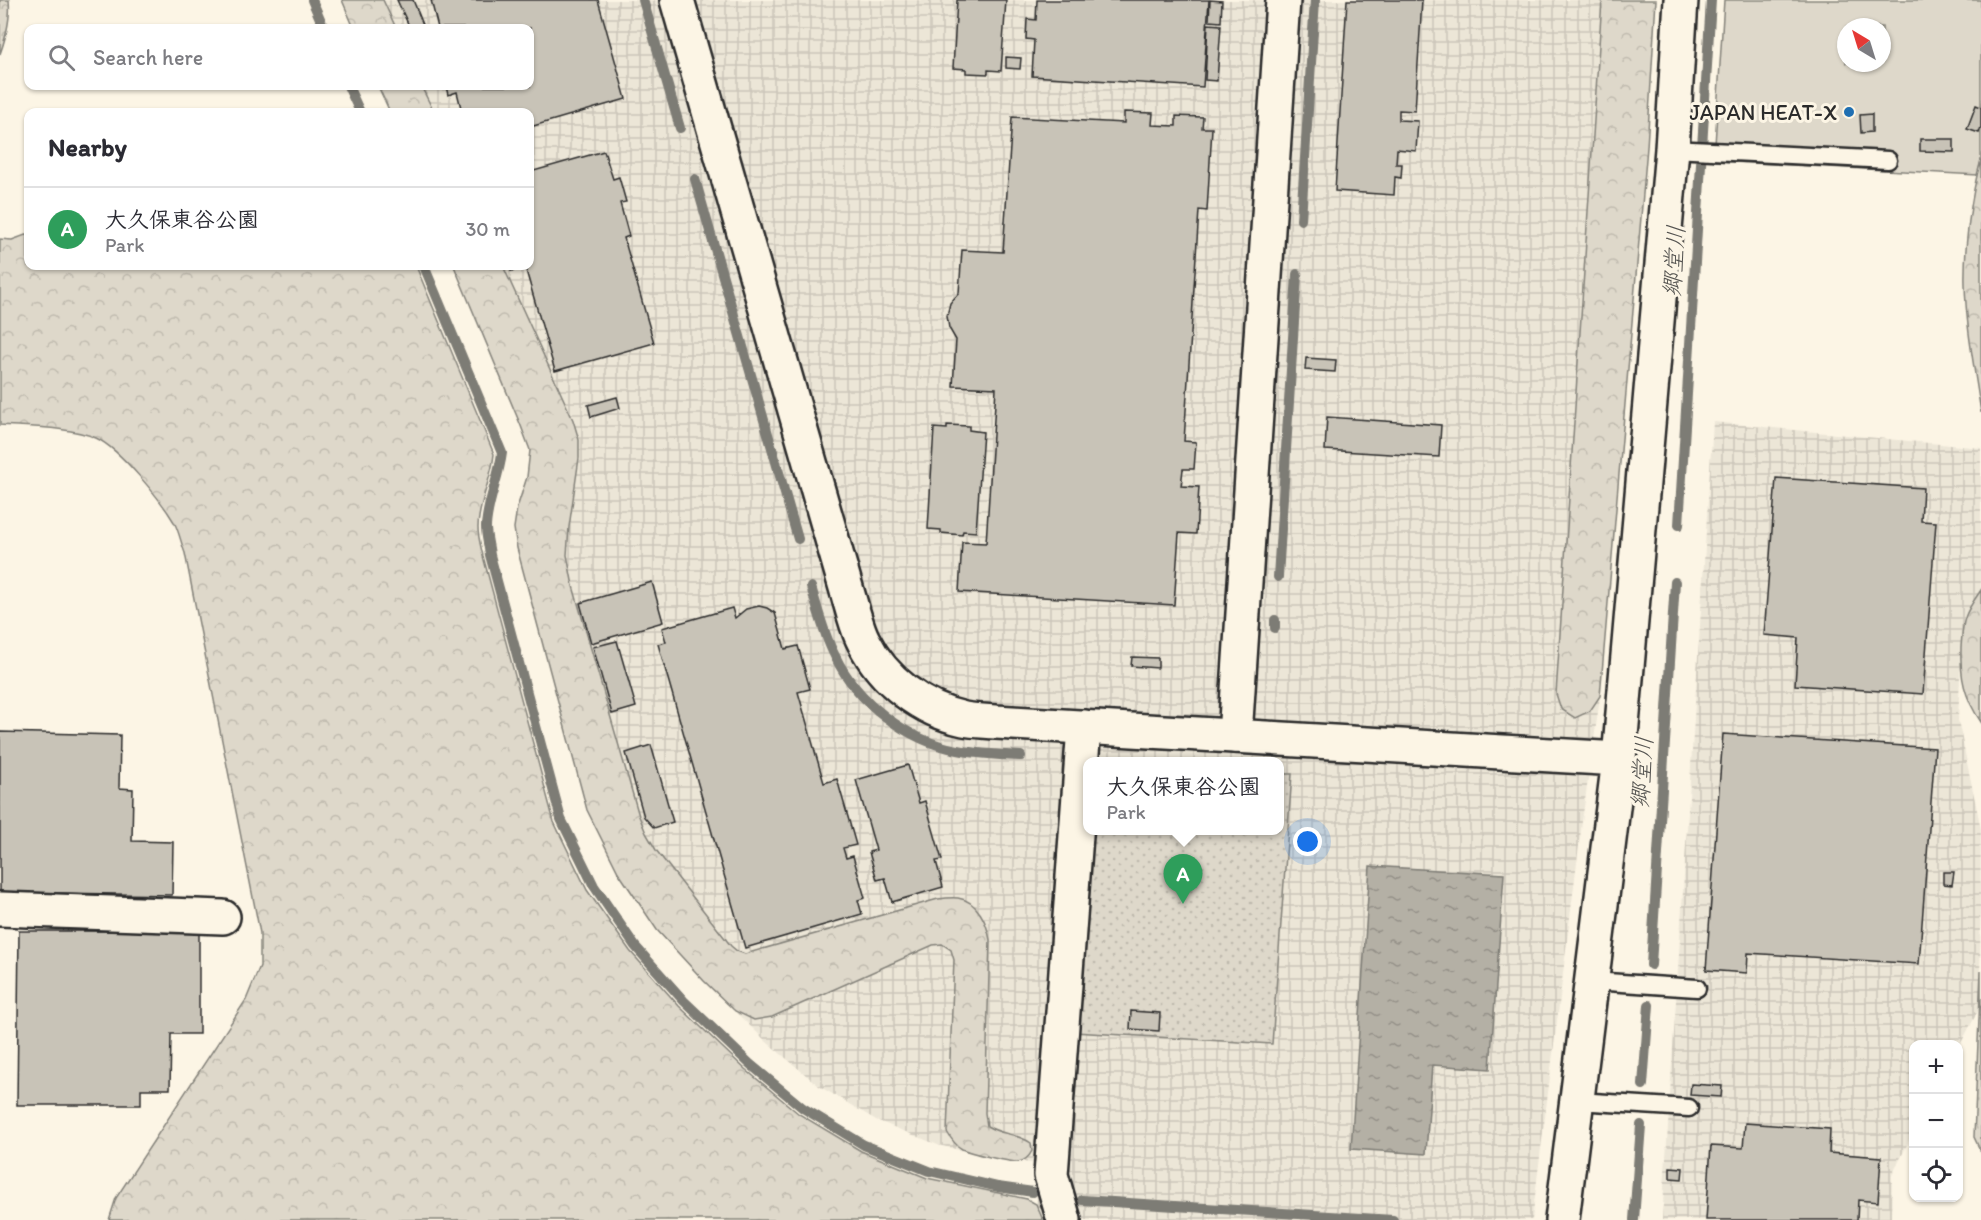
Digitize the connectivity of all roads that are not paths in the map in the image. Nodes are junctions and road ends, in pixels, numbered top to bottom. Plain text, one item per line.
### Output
1 (677, 0) edge
2 (1283, 0) edge
3 (1681, 0) edge
4 (1680, 149) junction
5 (1888, 160) dead end
6 (1084, 727) junction
7 (1235, 736) junction
8 (1619, 759) junction
9 (0, 909) edge
10 (223, 916) dead end
11 (1592, 981) junction
12 (1697, 988) dead end
13 (1577, 1101) junction
14 (1689, 1108) dead end
15 (1064, 1220) edge
16 (1562, 1220) edge

1 - 6 street
2 - 7 street
3 - 4 street
4 - 5 lane
4 - 8 street
6 - 7 street
6 - 15 street
7 - 8 street
8 - 11 street
9 - 10 street
11 - 12 lane
11 - 13 street
13 - 14 lane
13 - 16 street

